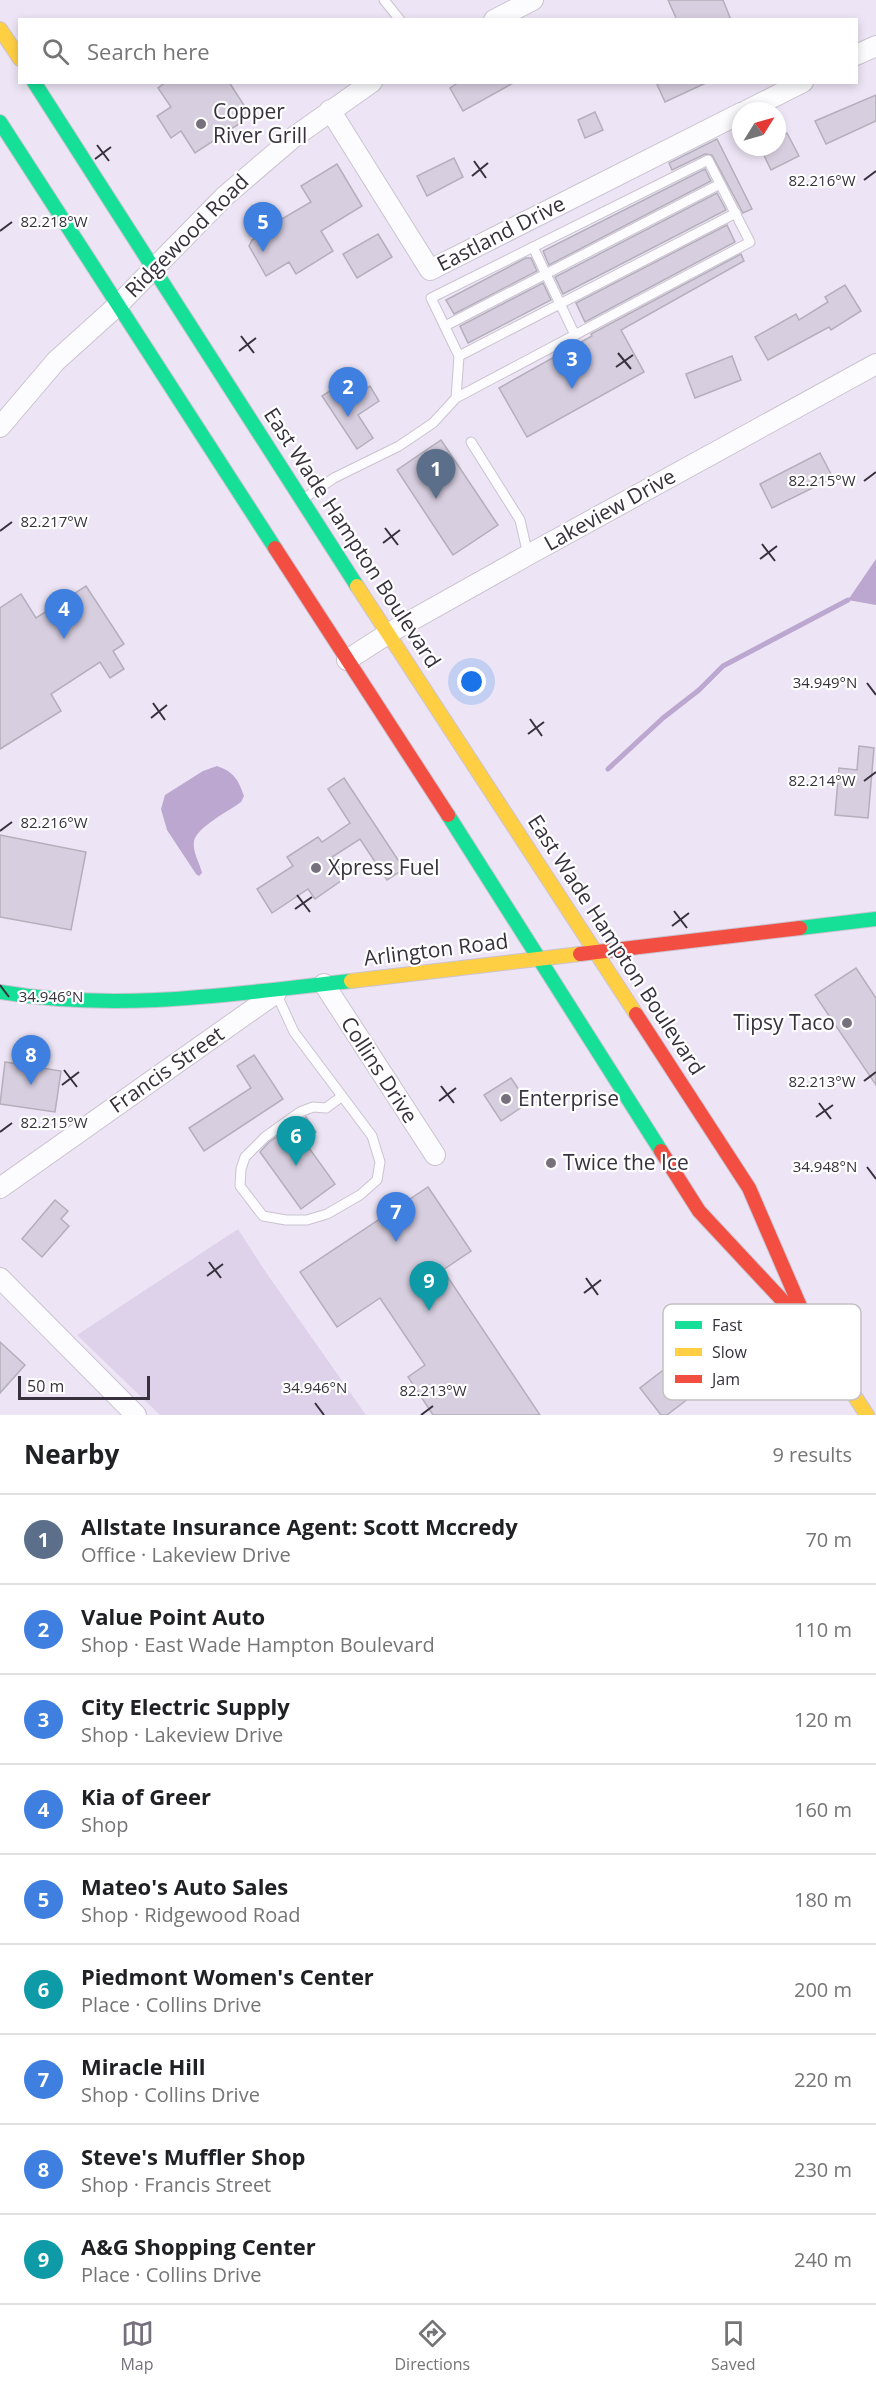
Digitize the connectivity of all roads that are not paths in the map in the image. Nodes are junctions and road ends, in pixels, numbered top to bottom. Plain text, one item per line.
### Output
1 (384, 0) edge
2 (533, 0) edge
3 (398, 18) edge
4 (498, 18) edge
5 (0, 29) edge
6 (876, 46) edge
7 (858, 54) edge
8 (18, 57) edge
9 (35, 84) edge
10 (369, 84) edge
11 (799, 84) edge
12 (764, 102) edge
13 (330, 110) junction
14 (732, 119) edge
15 (0, 122) edge
16 (720, 184) junction
17 (736, 213) junction
18 (533, 247) junction
19 (154, 268) junction
20 (546, 274) junction
21 (561, 304) junction
22 (118, 305) junction
23 (445, 326) junction
24 (575, 335) junction
25 (459, 356) junction
26 (876, 364) edge
27 (456, 398) junction
28 (0, 427) edge
29 (471, 442) dead end
30 (302, 500) junction
31 (528, 555) junction
32 (388, 633) junction
33 (346, 660) junction
34 (876, 919) edge
35 (594, 952) junction
36 (540, 958) junction
37 (324, 984) junction
38 (0, 992) edge
39 (276, 993) junction
40 (341, 1097) junction
41 (435, 1155) dead end
42 (0, 1188) edge
43 (0, 1278) edge
44 (787, 1304) edge
45 (800, 1304) edge
46 (857, 1400) edge
47 (136, 1415) edge
48 (867, 1415) edge

1 - 3 lane
2 - 4 street
5 - 8 main road
6 - 7 street
9 - 19 main road, East Wade Hampton Boulevard
10 - 13 street, Ridgewood Road
11 - 12 street
13 - 14 street, Eastland Drive
13 - 19 street, Ridgewood Road
15 - 22 main road, East Wade Hampton Boulevard
16 - 17 lane
16 - 18 lane
16 - 20 lane
17 - 21 lane
17 - 24 lane
18 - 20 lane
18 - 23 lane
19 - 22 street, Ridgewood Road
19 - 30 main road, East Wade Hampton Boulevard
20 - 21 lane
20 - 23 lane
21 - 24 lane
21 - 25 lane
22 - 28 street, Ridgewood Road
22 - 33 main road, East Wade Hampton Boulevard
23 - 25 lane
24 - 27 lane
25 - 27 lane
26 - 31 street, Lakeview Drive
27 - 30 lane
29 - 31 lane
30 - 32 main road, East Wade Hampton Boulevard
31 - 32 street, Lakeview Drive
32 - 33 street, Lakeview Drive
32 - 35 main road, East Wade Hampton Boulevard
33 - 36 main road, East Wade Hampton Boulevard
34 - 35 main road, Arlington Road
35 - 36 main road, Arlington Road
35 - 45 main road, East Wade Hampton Boulevard
36 - 37 main road, Arlington Road
36 - 44 main road, East Wade Hampton Boulevard
37 - 39 main road, Arlington Road
37 - 41 street, Collins Drive
38 - 39 main road, Arlington Road
39 - 40 lane
39 - 42 street, Francis Street
40 - 40 lane
43 - 47 street
46 - 48 main road, East Wade Hampton Boulevard

